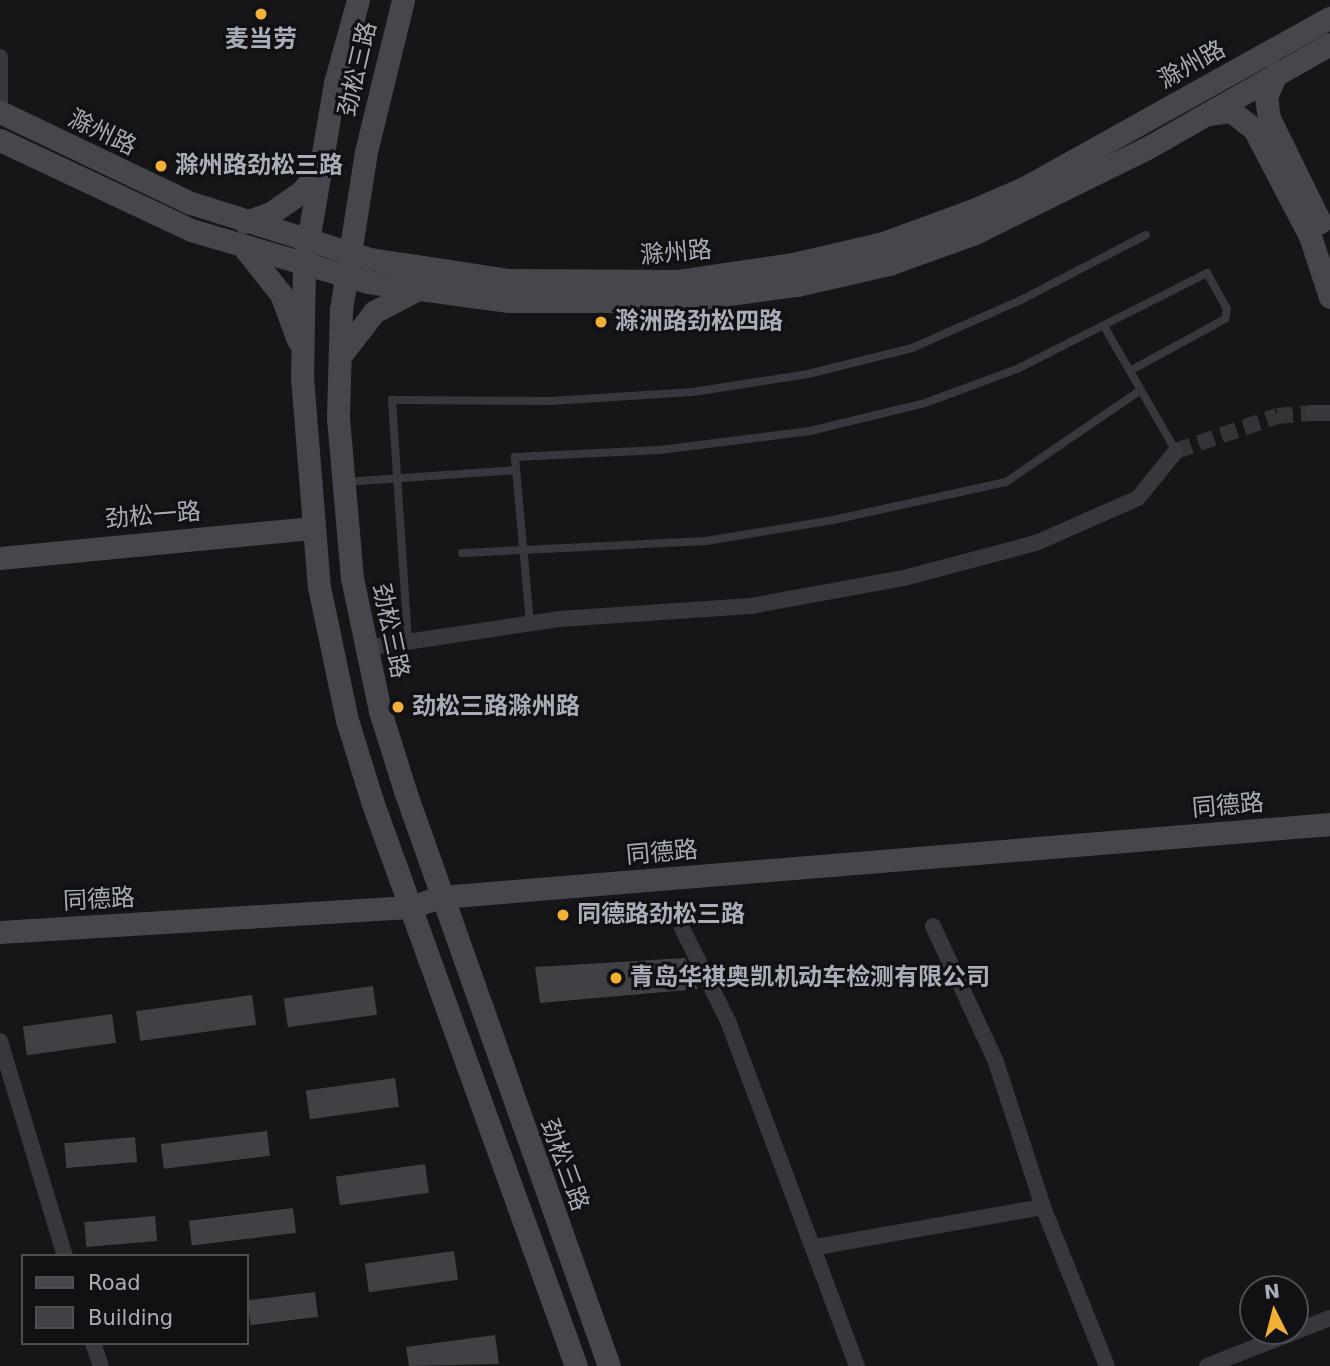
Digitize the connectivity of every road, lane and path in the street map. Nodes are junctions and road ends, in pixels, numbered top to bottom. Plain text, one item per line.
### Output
1 (358, 0) edge
2 (404, 0) edge
3 (1330, 18) edge
4 (1330, 44) edge
5 (0, 57) edge
6 (1277, 71) junction
7 (0, 110) edge
8 (1202, 115) junction
9 (1262, 123) junction
10 (0, 140) edge
11 (318, 172) junction
12 (245, 222) junction
13 (1146, 235) dead end
14 (244, 248) junction
15 (1330, 248) edge
16 (306, 254) junction
17 (347, 265) junction
18 (414, 291) junction
19 (1330, 297) edge
20 (1105, 328) junction
21 (302, 352) junction
22 (338, 359) junction
23 (1130, 372) junction
24 (1141, 390) junction
25 (1177, 451) joint
26 (516, 470) junction
27 (397, 478) junction
28 (341, 482) junction
29 (311, 528) junction
30 (523, 547) junction
31 (462, 553) dead end
32 (0, 558) edge
33 (530, 623) junction
34 (408, 641) junction
35 (366, 648) junction
36 (1330, 824) edge
37 (441, 897) junction
38 (409, 907) junction
39 (933, 926) dead end
40 (682, 928) dead end
41 (0, 932) edge
42 (0, 1041) edge
43 (1043, 1207) junction
44 (816, 1247) junction
45 (64, 1254) edge
46 (1330, 1318) edge
47 (94, 1345) edge
48 (100, 1366) edge
49 (576, 1366) edge
50 (608, 1366) edge
51 (858, 1366) edge
52 (1107, 1366) edge
53 (1207, 1366) edge

1 - 11 main road, 劲松三路
2 - 17 main road, 劲松三路
3 - 17 main road, 滁州路
4 - 6 main road, 滁州路
5 - 7 street
6 - 8 main road, 滁州路
6 - 9 main road
7 - 12 main road, 滁州路
8 - 9 main road
8 - 18 main road, 滁州路
9 - 15 main road
9 - 19 main road
10 - 14 main road, 滁州路
11 - 12 main road
11 - 16 main road, 劲松三路
12 - 16 main road, 滁州路
13 - 27 lane
14 - 16 main road, 滁州路
14 - 21 main road
16 - 17 main road, 滁州路
16 - 21 main road, 劲松三路
17 - 18 main road, 滁州路
17 - 22 main road, 劲松三路
18 - 22 main road
20 - 23 lane
20 - 23 lane
20 - 26 lane
21 - 29 main road, 劲松三路
22 - 28 main road, 劲松三路
23 - 24 lane
24 - 25 lane
24 - 30 lane
25 - 33 street
26 - 27 lane
26 - 30 lane
27 - 28 lane
27 - 34 lane
28 - 35 main road, 劲松三路
29 - 32 main road, 劲松一路
29 - 38 main road, 劲松三路
30 - 31 lane
30 - 33 lane
33 - 34 street
34 - 35 street
35 - 37 main road, 劲松三路
36 - 37 main road, 同德路
37 - 38 main road, 同德路
37 - 50 main road, 劲松三路
38 - 41 main road, 同德路
38 - 49 main road, 劲松三路
39 - 43 street
40 - 44 street
42 - 45 street
43 - 44 street
43 - 52 street
44 - 51 street
46 - 53 street
47 - 48 street

